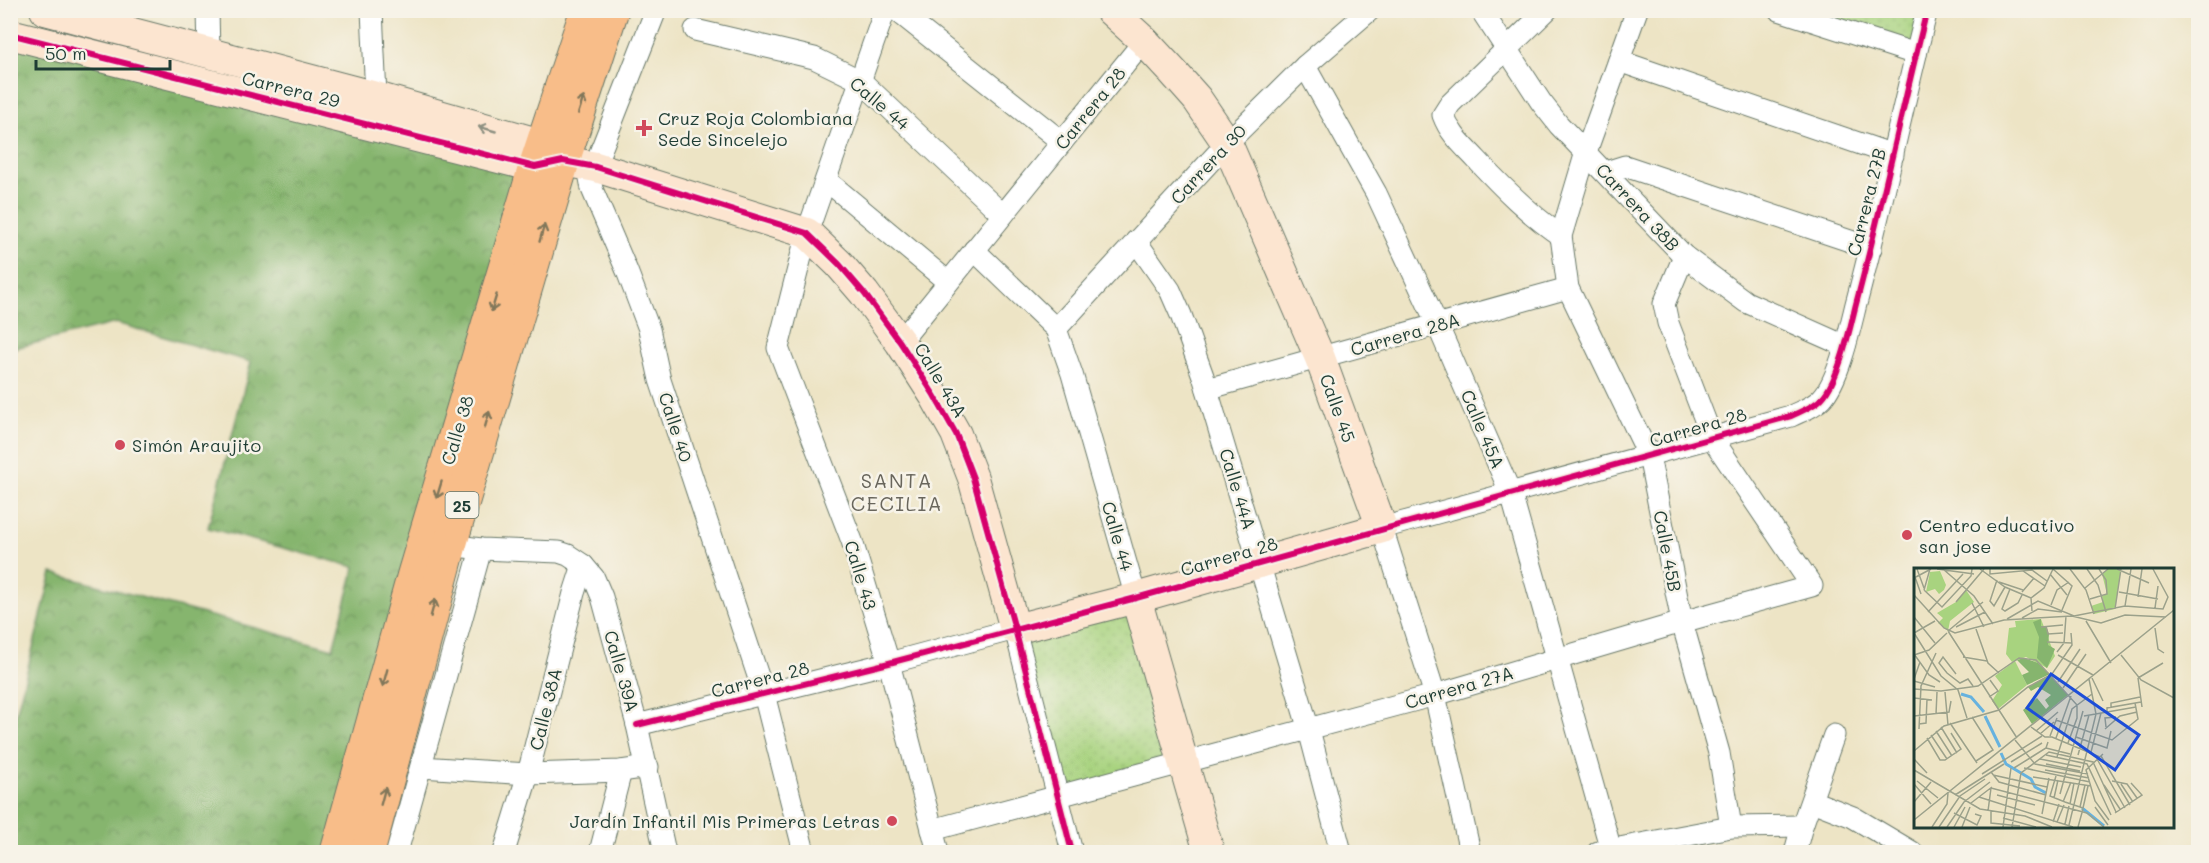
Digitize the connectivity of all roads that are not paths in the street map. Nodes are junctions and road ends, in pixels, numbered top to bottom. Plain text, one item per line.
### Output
1 (20, 10) edge
2 (45, 10) edge
3 (208, 10) edge
4 (372, 10) edge
5 (587, 10) edge
6 (612, 10) edge
7 (656, 10) edge
8 (885, 10) edge
9 (896, 10) edge
10 (1110, 10) edge
11 (1370, 10) edge
12 (1481, 10) edge
13 (1547, 10) edge
14 (1637, 10) edge
15 (1779, 10) edge
16 (1927, 10) edge
17 (695, 30) dead end
18 (10, 32) edge
19 (1144, 41) junction
20 (1506, 49) junction
21 (209, 53) junction
22 (1916, 54) junction
23 (1619, 61) junction
24 (1305, 66) junction
25 (861, 81) junction
26 (376, 97) junction
27 (1062, 142) junction
28 (1227, 143) junction
29 (1586, 152) junction
30 (1893, 155) junction
31 (547, 157) junction
32 (596, 167) junction
33 (1606, 172) junction
34 (826, 180) junction
35 (1003, 215) junction
36 (807, 233) junction
37 (1561, 236) junction
38 (1136, 241) junction
39 (1871, 248) junction
40 (974, 250) junction
41 (1684, 256) junction
42 (948, 282) junction
43 (1568, 288) junction
44 (1437, 324) junction
45 (1056, 329) junction
46 (900, 342) junction
47 (1845, 346) junction
48 (1320, 358) junction
49 (1207, 389) junction
50 (1823, 398) joint
51 (1712, 438) junction
52 (1649, 456) junction
53 (1511, 494) junction
54 (1382, 528) junction
55 (465, 547) junction
56 (1260, 563) junction
57 (584, 565) junction
58 (1136, 598) junction
59 (1682, 622) junction
60 (1015, 629) junction
61 (1557, 659) junction
62 (889, 663) junction
63 (764, 694) junction
64 (1435, 695) junction
65 (637, 725) junction
66 (1309, 730) junction
67 (1834, 735) dead end
68 (1184, 762) junction
69 (421, 767) junction
70 (648, 767) junction
71 (621, 771) junction
72 (528, 774) junction
73 (1058, 795) junction
74 (1812, 801) junction
75 (1802, 826) junction
76 (1731, 827) junction
77 (932, 830) junction
78 (1605, 851) edge
79 (337, 852) edge
80 (368, 852) edge
81 (397, 852) edge
82 (504, 852) edge
83 (600, 852) edge
84 (665, 852) edge
85 (804, 852) edge
86 (938, 852) edge
87 (1072, 852) edge
88 (1209, 852) edge
89 (1341, 852) edge
90 (1470, 852) edge
91 (1795, 852) edge
92 (1912, 852) edge

1 - 18 street
2 - 21 street, Carrera 29
3 - 21 street
4 - 26 street
5 - 31 highway, Calle 38 / 25
31 -> 6 highway, Calle 38 / 25
7 - 32 street, Calle 40
8 - 25 street, Calle 43
9 - 27 street
10 - 19 street, Calle 45
11 - 24 street, Carrera 30
12 - 20 street, Carrera 38B
13 - 20 street
14 - 23 street
15 - 22 street
16 - 22 street, Carrera 27B
17 - 25 street, Calle 44
18 - 31 street, Carrera 29
19 - 27 street, Carrera 28
19 - 28 street, Calle 45
20 - 29 street, Carrera 38B
20 - 37 street
21 - 26 street, Carrera 29
22 - 30 street, Carrera 27B
23 - 29 street
23 - 30 street
24 - 28 street, Carrera 30
24 - 44 street, Calle 45A
25 - 34 street, Calle 43
25 - 35 street, Calle 44
31 -> 26 street, Carrera 29
27 - 35 street, Carrera 28
28 - 38 street, Carrera 30
28 - 48 street, Calle 45
29 - 33 street, Carrera 38B
29 - 37 street
30 - 39 street, Carrera 27B
31 - 32 street, Calle 43A
55 -> 31 highway, Calle 38 / 25
31 -> 79 highway, Calle 38 / 25
32 - 36 street, Calle 43A
32 - 63 street, Calle 40
33 - 39 street
33 - 41 street, Carrera 38B
34 - 36 street, Calle 43
34 - 42 street
35 - 40 street, Carrera 28
36 - 46 street, Calle 43A
36 - 62 street, Calle 43
37 - 43 street
38 - 45 street, Carrera 30
38 - 49 street, Calle 44A
39 - 47 street, Carrera 27B
40 - 42 street, Carrera 28
40 - 45 street, Calle 44
41 - 47 street, Carrera 38B
41 - 51 street
42 - 46 street, Carrera 28
43 - 44 street, Carrera 28A
43 - 52 street, Calle 45B
44 - 48 street, Carrera 28A
44 - 53 street, Calle 45A
45 - 58 street, Calle 44
46 - 60 street, Calle 43A
47 - 50 street, Carrera 27B
48 - 49 street, Carrera 28A
48 - 54 street, Calle 45
49 - 56 street, Calle 44A
50 - 51 street, Carrera 28
51 - 52 street, Carrera 28
51 - 59 street, Carrera 27A
52 - 53 street, Carrera 28
52 - 59 street, Calle 45B
53 - 54 street, Carrera 28
53 - 61 street, Calle 45A
54 - 56 street, Carrera 28
54 - 64 street, Calle 45
55 - 57 street
55 - 69 street
80 -> 55 highway, Calle 38 / 25
56 - 58 street, Carrera 28
56 - 66 street, Calle 44A
57 - 65 street, Calle 39A
57 - 72 street, Calle 38A
58 - 60 street, Carrera 28
58 - 68 street, Calle 44
59 - 61 street, Carrera 27A
59 - 76 street, Calle 45B
60 - 62 street, Carrera 28
60 - 73 street, Calle 43A
61 - 64 street, Carrera 27A
61 - 78 street, Calle 45A
62 - 63 street, Carrera 28
62 - 77 street, Calle 43
63 - 65 street, Carrera 28
63 - 85 street, Calle 40
64 - 66 street, Carrera 27A
64 - 90 street, Calle 45
65 - 70 street, Calle 39A
66 - 68 street, Carrera 27A
66 - 89 street, Calle 44A
67 - 74 street
68 - 73 street, Carrera 27A
68 - 88 street, Calle 44
69 - 72 street
69 - 81 street
70 - 71 street
70 - 84 street, Calle 39A
71 - 72 street
71 - 83 street
72 - 82 street, Calle 38A
73 - 77 street, Carrera 27A
73 - 87 street, Calle 43A
74 - 75 street
74 - 92 street
75 - 76 street
75 - 91 street
76 - 78 street
77 - 86 street, Calle 43

